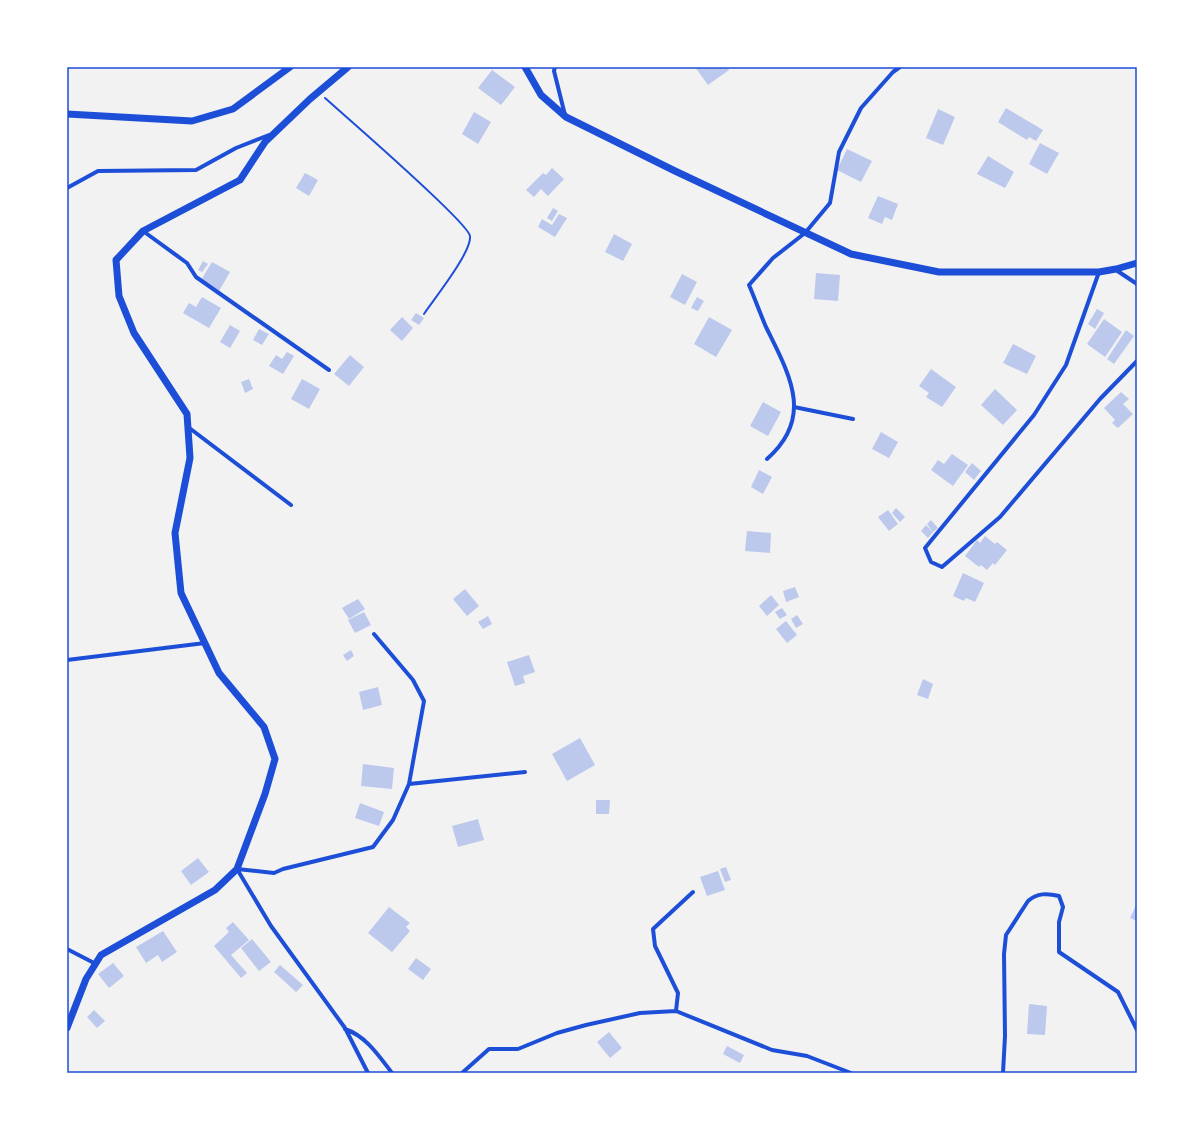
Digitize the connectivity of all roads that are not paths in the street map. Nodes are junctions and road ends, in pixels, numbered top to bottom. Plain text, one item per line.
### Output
1 (290, 67) edge
2 (348, 67) edge
3 (525, 67) edge
4 (555, 67) edge
5 (900, 67) edge
6 (67, 114) edge
7 (566, 117) junction
8 (275, 133) junction
9 (67, 188) edge
10 (143, 231) junction
11 (805, 233) junction
12 (1137, 263) edge
13 (1116, 270) junction
14 (1099, 272) junction
15 (1137, 284) edge
16 (1137, 361) edge
17 (329, 370) dead end
18 (794, 407) junction
19 (853, 419) dead end
20 (188, 427) junction
21 (767, 459) dead end
22 (291, 506) dead end
23 (374, 634) dead end
24 (205, 643) junction
25 (67, 660) edge
26 (525, 772) dead end
27 (409, 784) junction
28 (237, 869) junction
29 (693, 892) dead end
30 (67, 950) edge
31 (96, 964) junction
32 (676, 1011) junction
33 (67, 1028) edge
34 (345, 1028) junction
35 (1137, 1030) edge
36 (368, 1073) edge
37 (392, 1073) edge
38 (462, 1073) edge
39 (852, 1073) edge
40 (1003, 1073) edge

1 - 6 street
2 - 8 street
3 - 7 street
4 - 7 street
5 - 11 street
7 - 11 street
8 - 9 street
8 - 10 street
10 - 17 street
10 - 20 street
11 - 14 street
11 - 18 street
12 - 13 street
13 - 14 street
13 - 15 street
14 - 16 street
18 - 19 street
18 - 21 street
20 - 22 street
20 - 24 street
23 - 27 street
24 - 25 street
24 - 28 street
26 - 27 street
27 - 28 street
28 - 31 street
28 - 34 street
29 - 32 street
30 - 31 street
31 - 33 street
32 - 38 street
32 - 39 street
34 - 36 street
34 - 37 street
35 - 40 street

